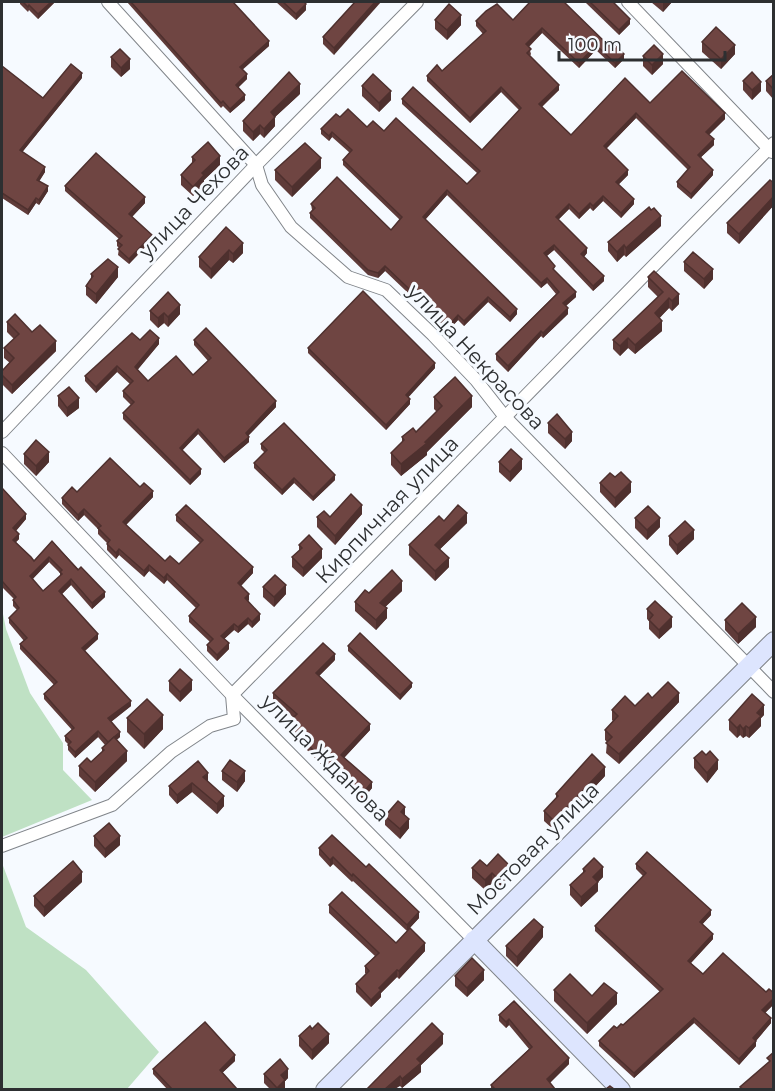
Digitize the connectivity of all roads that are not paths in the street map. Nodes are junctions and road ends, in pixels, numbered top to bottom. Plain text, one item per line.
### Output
1 (108, 2) edge
2 (417, 2) edge
3 (628, 2) edge
4 (772, 148) edge
5 (256, 165) junction
6 (505, 417) junction
7 (2, 432) edge
8 (2, 453) edge
9 (774, 641) edge
10 (747, 667) junction
11 (774, 692) edge
12 (232, 695) junction
13 (2, 846) edge
14 (474, 940) junction
15 (325, 1089) edge
16 (621, 1089) edge

1 - 5 street, улица Некрасова
2 - 5 street, улица Чехова
3 - 4 street
4 - 6 street, Кирпичная улица
5 - 6 street, улица Некрасова
5 - 7 street, улица Чехова
6 - 10 street, улица Некрасова
6 - 12 street, Кирпичная улица
8 - 12 street, улица Жданова
9 - 10 street, Мостовая улица
10 - 11 street, улица Некрасова
10 - 14 street, Мостовая улица
12 - 13 street
12 - 14 street, улица Жданова
14 - 15 street, Мостовая улица
14 - 16 street, улица Жданова

